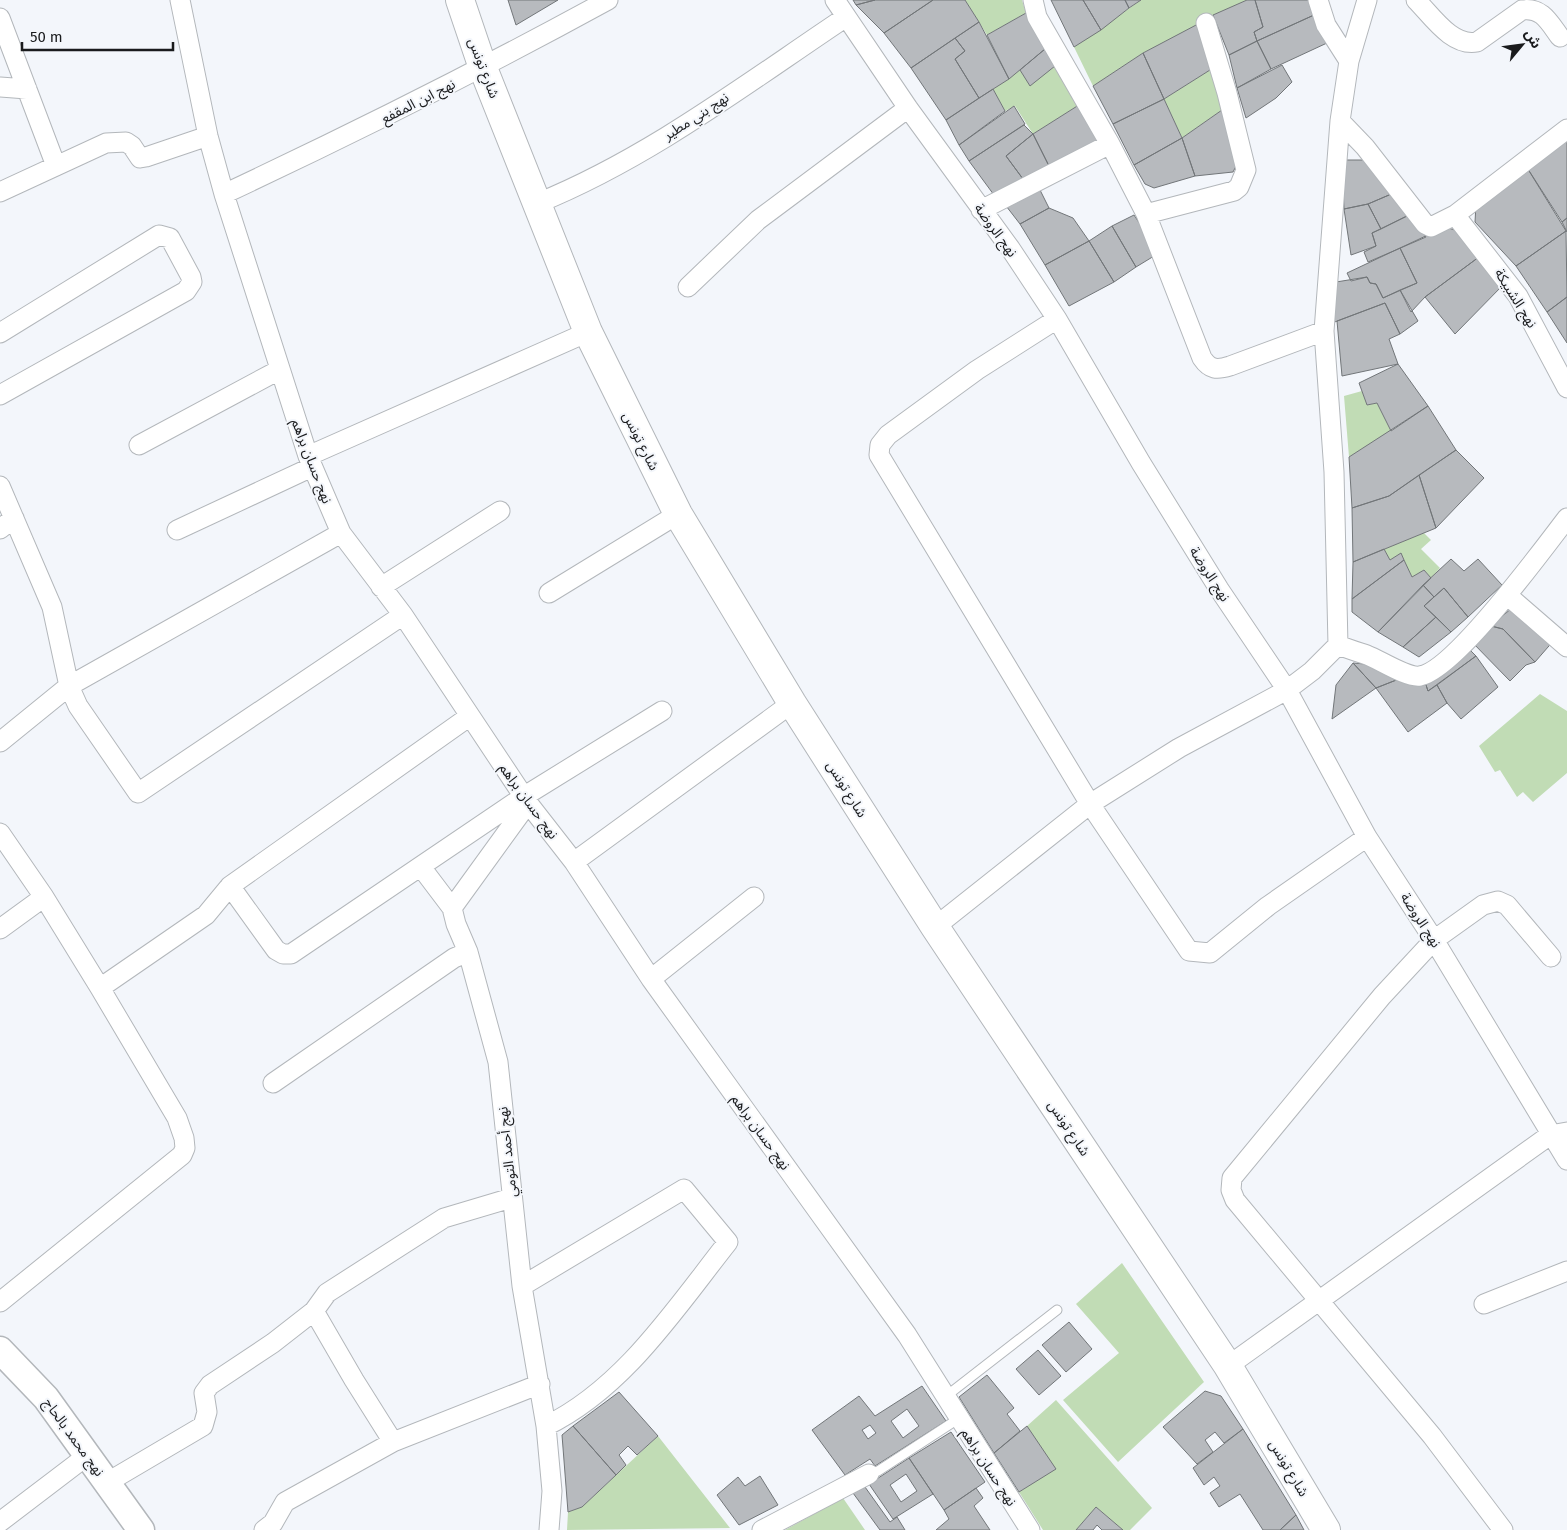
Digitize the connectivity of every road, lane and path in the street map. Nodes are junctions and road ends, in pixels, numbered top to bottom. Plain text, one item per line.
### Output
1 (180, 0) edge
2 (460, 0) edge
3 (608, 0) edge
4 (835, 0) edge
5 (1033, 0) edge
6 (1318, 0) edge
7 (1367, 0) edge
8 (1416, 0) edge
9 (846, 17) junction
10 (0, 18) edge
11 (1206, 23) dead end
12 (1565, 40) edge
13 (1349, 61) junction
14 (483, 68) junction
15 (0, 86) edge
16 (27, 89) junction
17 (908, 108) junction
18 (1340, 121) junction
19 (1567, 129) edge
20 (208, 136) junction
21 (1110, 144) junction
22 (56, 166) junction
23 (0, 192) edge
24 (224, 194) junction
25 (538, 204) junction
26 (981, 210) junction
27 (1146, 214) junction
28 (1454, 216) junction
29 (688, 287) dead end
30 (1057, 319) junction
31 (1324, 331) junction
32 (588, 332) junction
33 (0, 333) edge
34 (279, 370) junction
35 (1567, 388) edge
36 (0, 395) edge
37 (139, 445) dead end
38 (310, 461) junction
39 (0, 486) edge
40 (500, 511) dead end
41 (678, 514) junction
42 (1567, 518) edge
43 (7, 523) edge
44 (177, 530) dead end
45 (341, 533) junction
46 (381, 588) junction
47 (549, 592) dead end
48 (1508, 595) junction
49 (403, 615) junction
50 (1338, 646) junction
51 (1567, 647) edge
52 (69, 686) junction
53 (1287, 690) junction
54 (792, 703) junction
55 (662, 711) dead end
56 (470, 716) junction
57 (0, 742) edge
58 (525, 800) junction
59 (1090, 804) junction
60 (0, 832) edge
61 (1367, 837) junction
62 (574, 862) junction
63 (421, 867) junction
64 (230, 886) junction
65 (44, 897) junction
66 (754, 897) dead end
67 (452, 908) junction
68 (935, 927) junction
69 (0, 929) edge
70 (1434, 940) junction
71 (468, 952) junction
72 (1551, 957) dead end
73 (651, 979) junction
74 (100, 988) junction
75 (273, 1083) dead end
76 (1558, 1133) edge
77 (1567, 1160) edge
78 (511, 1198) junction
79 (1567, 1271) edge
80 (522, 1286) junction
81 (1319, 1301) junction
82 (0, 1302) edge
83 (1484, 1304) dead end
84 (1056, 1310) dead end
85 (314, 1311) junction
86 (0, 1350) edge
87 (1228, 1366) junction
88 (540, 1384) junction
89 (945, 1397) junction
90 (958, 1419) junction
91 (546, 1426) junction
92 (393, 1442) junction
93 (88, 1455) junction
94 (868, 1474) joint
95 (108, 1482) junction
96 (0, 1522) edge
97 (140, 1530) edge
98 (264, 1530) edge
99 (549, 1530) edge
100 (762, 1530) edge
101 (1030, 1530) edge
102 (1326, 1530) edge
103 (1503, 1530) edge

1 - 20 street, نهج حسان براهم
2 - 14 main road, شارع تونس
3 - 14 street, نهج ابن المقفع
4 - 9 street, نهج الروضة
5 - 21 street
6 - 13 street
7 - 13 street
8 - 12 street
9 - 17 street, نهج الروضة
9 - 25 street, نهج بني مطير
10 - 16 street
11 - 27 street
13 - 18 street
14 - 24 street, نهج ابن المقفع
14 - 25 main road, شارع تونس
15 - 16 street
16 - 22 street
17 - 26 street, نهج الروضة
17 - 29 street
18 - 28 street
18 - 31 street
19 - 28 street
20 - 22 street
20 - 24 street, نهج حسان براهم
21 - 26 street
21 - 27 street
22 - 23 street
24 - 34 street, نهج حسان براهم
25 - 32 main road, شارع تونس
26 - 30 street, نهج الروضة
27 - 31 street
28 - 35 street, نهج الشبيكة
30 - 53 street, نهج الروضة
30 - 59 street
31 - 50 street
32 - 38 street
32 - 41 main road, شارع تونس
33 - 36 street
34 - 37 street
34 - 38 street, نهج حسان براهم
38 - 44 street
38 - 45 street, نهج حسان براهم
39 - 43 street
40 - 46 street
41 - 47 street
41 - 54 main road, شارع تونس
42 - 48 street
43 - 52 street
45 - 46 street, نهج حسان براهم
45 - 52 street
46 - 49 street, نهج حسان براهم
48 - 50 street
48 - 51 street
49 - 52 street
49 - 56 street, نهج حسان براهم
50 - 53 street
52 - 57 street
53 - 59 street
53 - 61 street, نهج الروضة
54 - 62 street
54 - 68 main road, شارع تونس
55 - 58 street
56 - 58 street, نهج حسان براهم
56 - 64 street
58 - 62 street, نهج حسان براهم
58 - 63 street
58 - 67 street
59 - 61 street
59 - 68 street
60 - 65 street
61 - 70 street, نهج الروضة
62 - 73 street, نهج حسان براهم
63 - 64 street
63 - 67 street, نهج أحمد التومي
64 - 74 street
65 - 69 street
65 - 74 street
66 - 73 street
67 - 71 street, نهج أحمد التومي
68 - 87 main road, شارع تونس
70 - 72 street
70 - 76 street, نهج الروضة
70 - 81 street
71 - 75 street
71 - 78 street, نهج أحمد التومي
73 - 89 street, نهج حسان براهم
74 - 82 street
76 - 77 street, نهج الروضة
76 - 81 street
78 - 80 street, نهج أحمد التومي
78 - 85 street
79 - 83 street
80 - 88 street, نهج أحمد التومي
80 - 91 street
81 - 87 street
81 - 103 street
84 - 89 lane
85 - 92 street
85 - 95 street
86 - 93 street, نهج محمد بالحاج
87 - 102 main road, شارع تونس
88 - 91 street, نهج أحمد التومي
88 - 92 street
89 - 90 street, نهج حسان براهم
90 - 94 lane
90 - 101 street, نهج حسان براهم
91 - 99 street, نهج أحمد التومي
92 - 98 street
93 - 95 street, نهج محمد بالحاج
93 - 96 street
94 - 100 street
95 - 97 street, نهج محمد بالحاج

